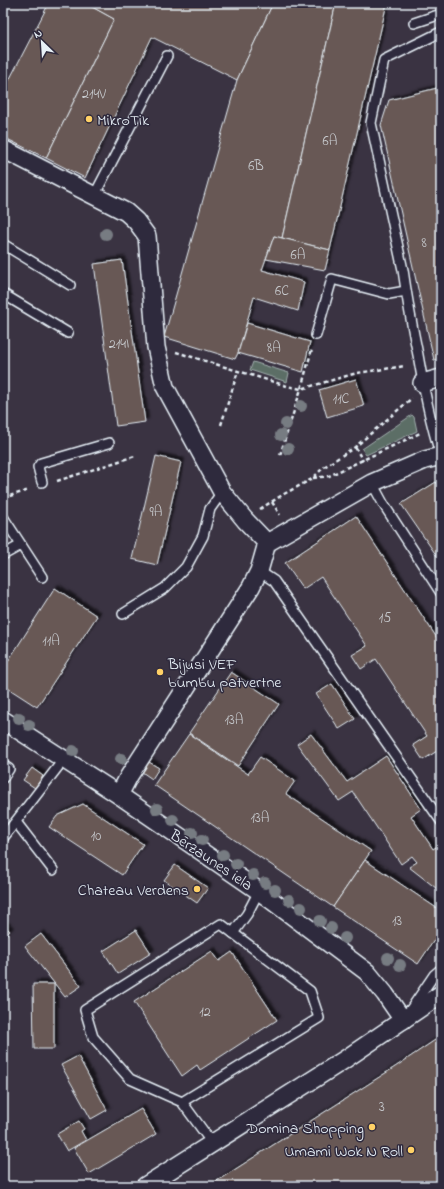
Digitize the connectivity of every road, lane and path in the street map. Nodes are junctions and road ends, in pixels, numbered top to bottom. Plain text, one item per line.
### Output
1 (441, 14) edge
2 (414, 23) dead end
3 (441, 32) edge
4 (167, 56) dead end
5 (3, 149) edge
6 (94, 196) junction
7 (3, 244) edge
8 (70, 285) dead end
9 (406, 290) junction
10 (3, 294) edge
11 (68, 333) dead end
12 (316, 335) joint
13 (156, 347) junction
14 (419, 364) junction
15 (238, 371) junction
16 (441, 378) edge
17 (422, 383) junction
18 (301, 389) junction
19 (221, 426) dead end
20 (437, 430) edge
21 (109, 442) dead end
22 (355, 447) junction
23 (280, 455) dead end
24 (135, 456) dead end
25 (441, 456) edge
26 (363, 461) junction
27 (312, 479) junction
28 (42, 482) dead end
29 (54, 482) dead end
30 (372, 483) junction
31 (32, 489) dead end
32 (222, 492) junction
33 (3, 498) edge
34 (3, 517) edge
35 (245, 520) junction
36 (267, 543) junction
37 (22, 545) junction
38 (3, 555) edge
39 (259, 571) junction
40 (42, 577) dead end
41 (441, 593) edge
42 (123, 614) dead end
43 (3, 720) edge
44 (64, 759) junction
45 (3, 765) edge
46 (3, 778) edge
47 (119, 795) junction
48 (441, 821) edge
49 (16, 822) junction
50 (3, 838) edge
51 (53, 870) dead end
52 (259, 891) junction
53 (234, 933) junction
54 (441, 969) edge
55 (441, 994) edge
56 (403, 1020) junction
57 (182, 1102) junction
58 (212, 1143) junction
59 (145, 1186) edge

1 - 2 lane
3 - 9 lane
4 - 6 lane
5 - 6 street
6 - 13 street
7 - 8 lane
9 - 12 lane
9 - 14 lane
10 - 11 lane
12 - 18 path
13 - 15 path
13 - 32 street
14 - 17 lane
14 - 18 path
15 - 18 path
15 - 19 path
16 - 17 street
17 - 20 lane
17 - 22 path
18 - 23 path
20 - 25 lane
20 - 26 path
21 - 28 lane
22 - 26 path
22 - 27 path
24 - 29 path
25 - 30 street
26 - 27 path
27 - 35 path
30 - 36 street
30 - 41 lane
31 - 33 path
32 - 35 street
32 - 42 lane
34 - 37 lane
35 - 36 street
36 - 39 street
37 - 38 lane
37 - 40 lane
39 - 47 street
39 - 48 lane
43 - 44 street, Bērzaunes iela
44 - 47 street, Bērzaunes iela
44 - 49 lane
45 - 46 lane
47 - 52 street, Bērzaunes iela
49 - 50 lane
49 - 51 lane
52 - 53 lane
52 - 56 street, Bērzaunes iela
53 - 57 lane
53 - 57 lane
54 - 56 lane
55 - 56 street
56 - 58 street
57 - 58 lane
58 - 59 street

